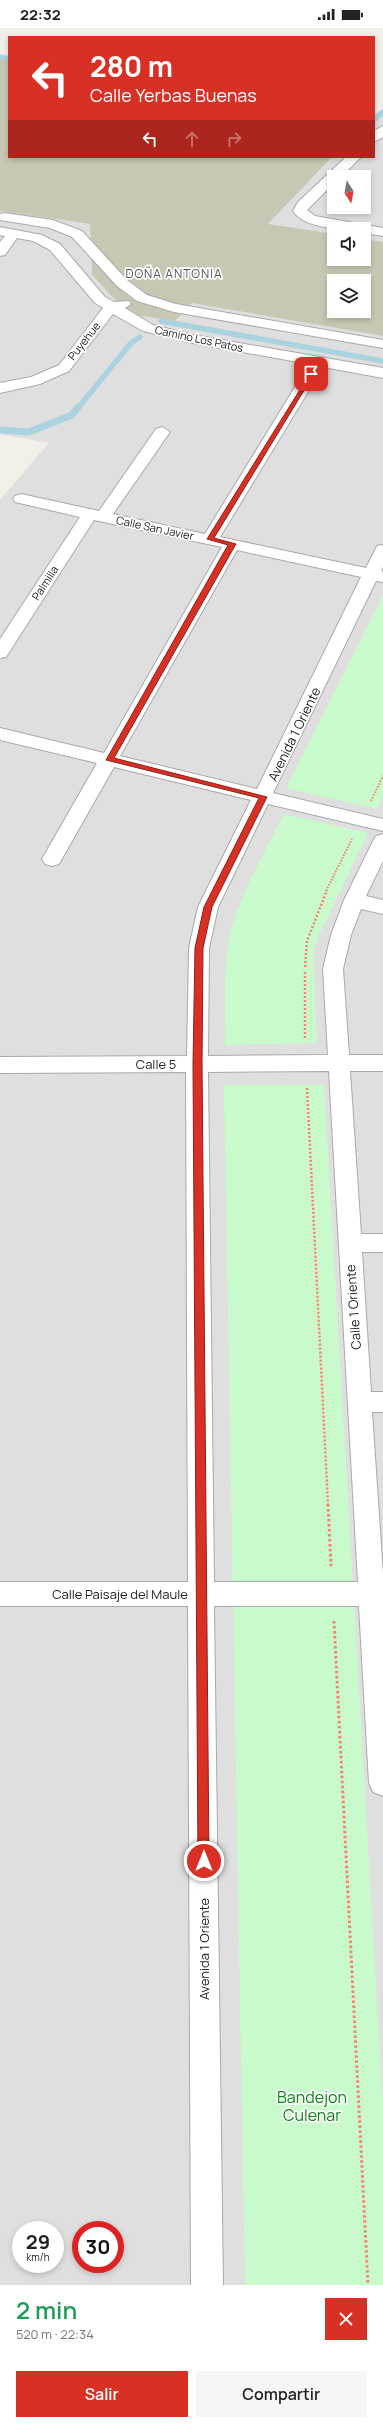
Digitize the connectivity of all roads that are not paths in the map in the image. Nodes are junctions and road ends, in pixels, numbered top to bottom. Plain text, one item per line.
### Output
1 (383, 130) edge
2 (375, 137) edge
3 (353, 158) edge
4 (0, 216) edge
5 (7, 232) edge
6 (383, 232) edge
7 (0, 252) edge
8 (142, 298) junction
9 (111, 307) junction
10 (383, 344) edge
11 (319, 361) junction
12 (383, 373) edge
13 (0, 388) edge
14 (162, 432) dead end
15 (21, 499) dead end
16 (96, 515) junction
17 (210, 539) junction
18 (232, 544) junction
19 (383, 550) edge
20 (377, 576) edge
21 (0, 653) edge
22 (0, 734) edge
23 (110, 760) junction
24 (263, 797) junction
25 (383, 825) edge
26 (383, 841) edge
27 (52, 859) dead end
28 (354, 900) junction
29 (383, 907) edge
30 (338, 1063) junction
31 (383, 1063) edge
32 (197, 1064) junction
33 (0, 1065) edge
34 (350, 1243) junction
35 (383, 1243) edge
36 (359, 1402) junction
37 (383, 1402) edge
38 (0, 1594) edge
39 (201, 1594) junction
40 (377, 1594) edge
41 (383, 1783) edge
42 (207, 2285) edge

1 - 2 street
3 - 6 street
4 - 8 street, Camino Los Patos
5 - 7 street
5 - 9 street, Camino Los Patos
8 - 9 street
8 - 10 street, Camino Los Patos
9 - 11 street, Camino Los Patos
9 - 13 street, Puyehue
11 - 12 street, Camino Los Patos
11 - 17 street
14 - 16 street, Palmilla
15 - 16 street, Calle San Javier
16 - 17 street, Calle San Javier
16 - 21 street, Palmilla
17 - 18 street, Calle San Javier
18 - 20 street, Calle San Javier
18 - 23 street
19 - 20 street, Avenida 1 Oriente
20 - 24 street, Avenida 1 Oriente
22 - 23 street
23 - 24 street
23 - 27 street
24 - 25 street
24 - 32 street, Avenida 1 Oriente
26 - 28 street, Calle 1 Oriente
28 - 29 street
28 - 30 street, Calle 1 Oriente
30 - 31 street, Calle 5
30 - 32 street, Calle 5
30 - 34 street, Calle 1 Oriente
32 - 33 street, Calle 5
32 - 39 street, Avenida 1 Oriente
34 - 35 street
34 - 36 street, Calle 1 Oriente
36 - 37 street
36 - 40 street, Calle 1 Oriente
38 - 39 street, Calle Paisaje del Maule
39 - 40 street, Calle Paisaje del Maule
39 - 42 street, Avenida 1 Oriente
40 - 41 street, Calle 1 Oriente

